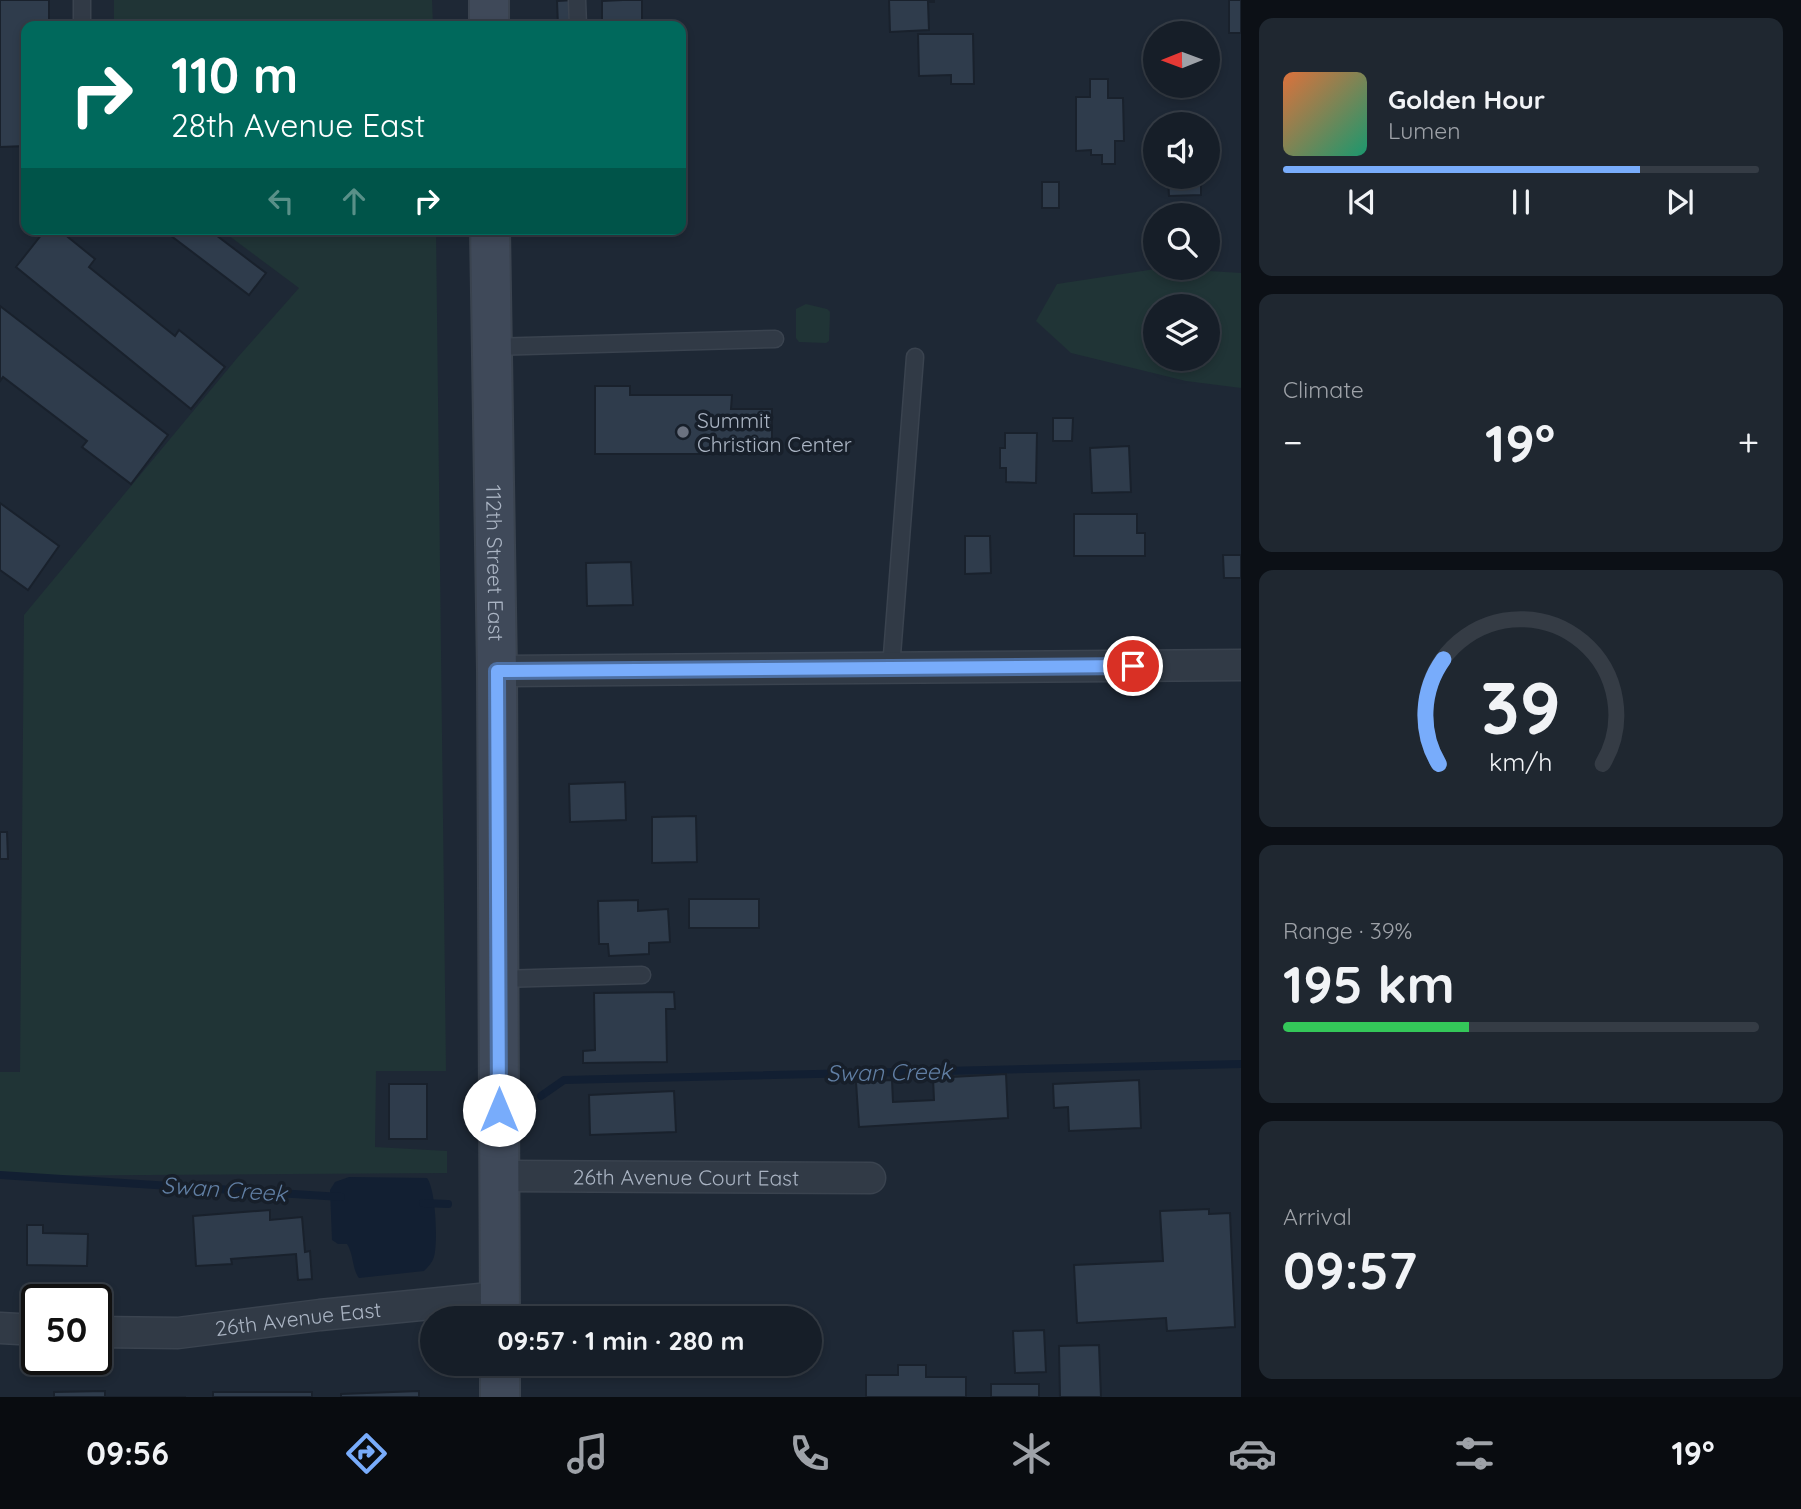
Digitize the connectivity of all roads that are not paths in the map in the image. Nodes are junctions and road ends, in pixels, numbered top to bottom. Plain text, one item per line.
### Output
1 (82, 0) edge
2 (489, 0) edge
3 (578, 0) edge
4 (82, 21) edge
5 (489, 21) edge
6 (578, 21) edge
7 (490, 235) edge
8 (775, 340) dead end
9 (492, 347) junction
10 (915, 357) dead end
11 (1241, 665) edge
12 (891, 668) junction
13 (497, 671) junction
14 (642, 975) dead end
15 (498, 979) junction
16 (500, 1176) junction
17 (870, 1178) dead end
18 (500, 1306) edge
19 (420, 1311) edge
20 (0, 1328) edge
21 (21, 1329) edge
22 (112, 1332) edge
23 (500, 1376) edge
24 (500, 1397) edge

1 - 4 lane
2 - 5 main road
3 - 6 lane
7 - 9 main road, 112th Street East
8 - 9 lane
9 - 13 main road, 112th Street East
10 - 12 lane
11 - 12 street
12 - 13 street
13 - 15 main road, 112th Street East
14 - 15 lane
15 - 16 main road, 112th Street East
16 - 17 street, 26th Avenue Court East
16 - 18 main road, 112th Street East
19 - 22 street, 26th Avenue East
20 - 21 street
23 - 24 main road

